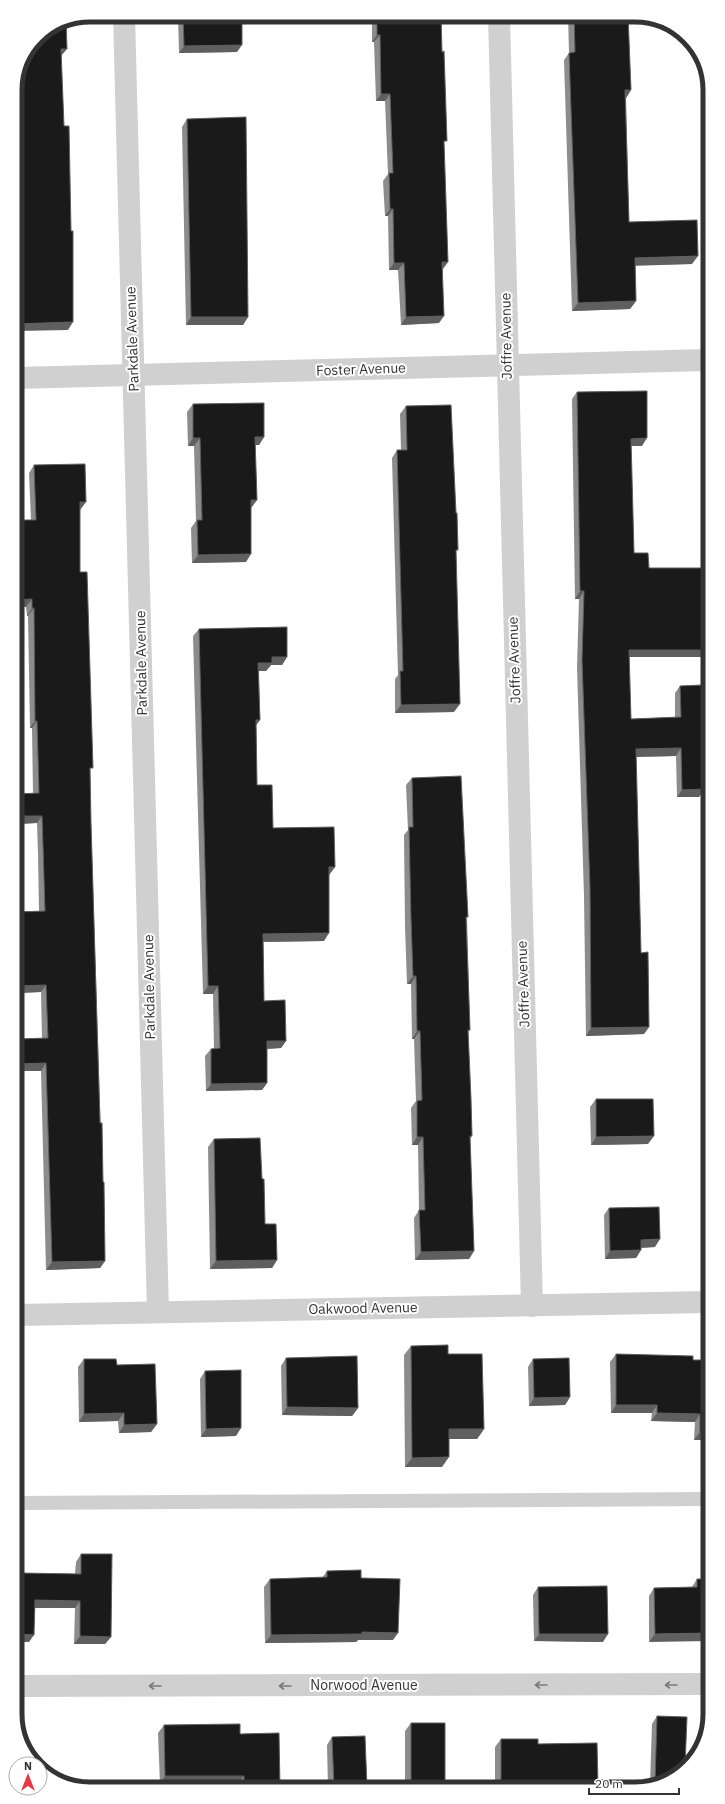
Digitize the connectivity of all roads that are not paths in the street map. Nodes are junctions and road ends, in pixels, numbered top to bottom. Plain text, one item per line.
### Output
1 (124, 22) edge
2 (499, 22) edge
3 (703, 360) edge
4 (506, 365) junction
5 (133, 375) junction
6 (22, 378) edge
7 (703, 1302) edge
8 (532, 1306) junction
9 (158, 1312) junction
10 (22, 1315) edge
11 (703, 1498) edge
12 (22, 1503) edge
13 (703, 1684) edge
14 (22, 1686) edge

1 - 5 street, Parkdale Avenue
2 - 4 street, Joffre Avenue
3 - 4 street, Foster Avenue
4 - 5 street, Foster Avenue
4 - 8 street, Joffre Avenue
5 - 6 street, Foster Avenue
5 - 9 street, Parkdale Avenue
7 - 8 street, Oakwood Avenue
8 - 9 street, Oakwood Avenue
9 - 10 street, Oakwood Avenue
11 - 12 lane
13 -> 14 street, Norwood Avenue

